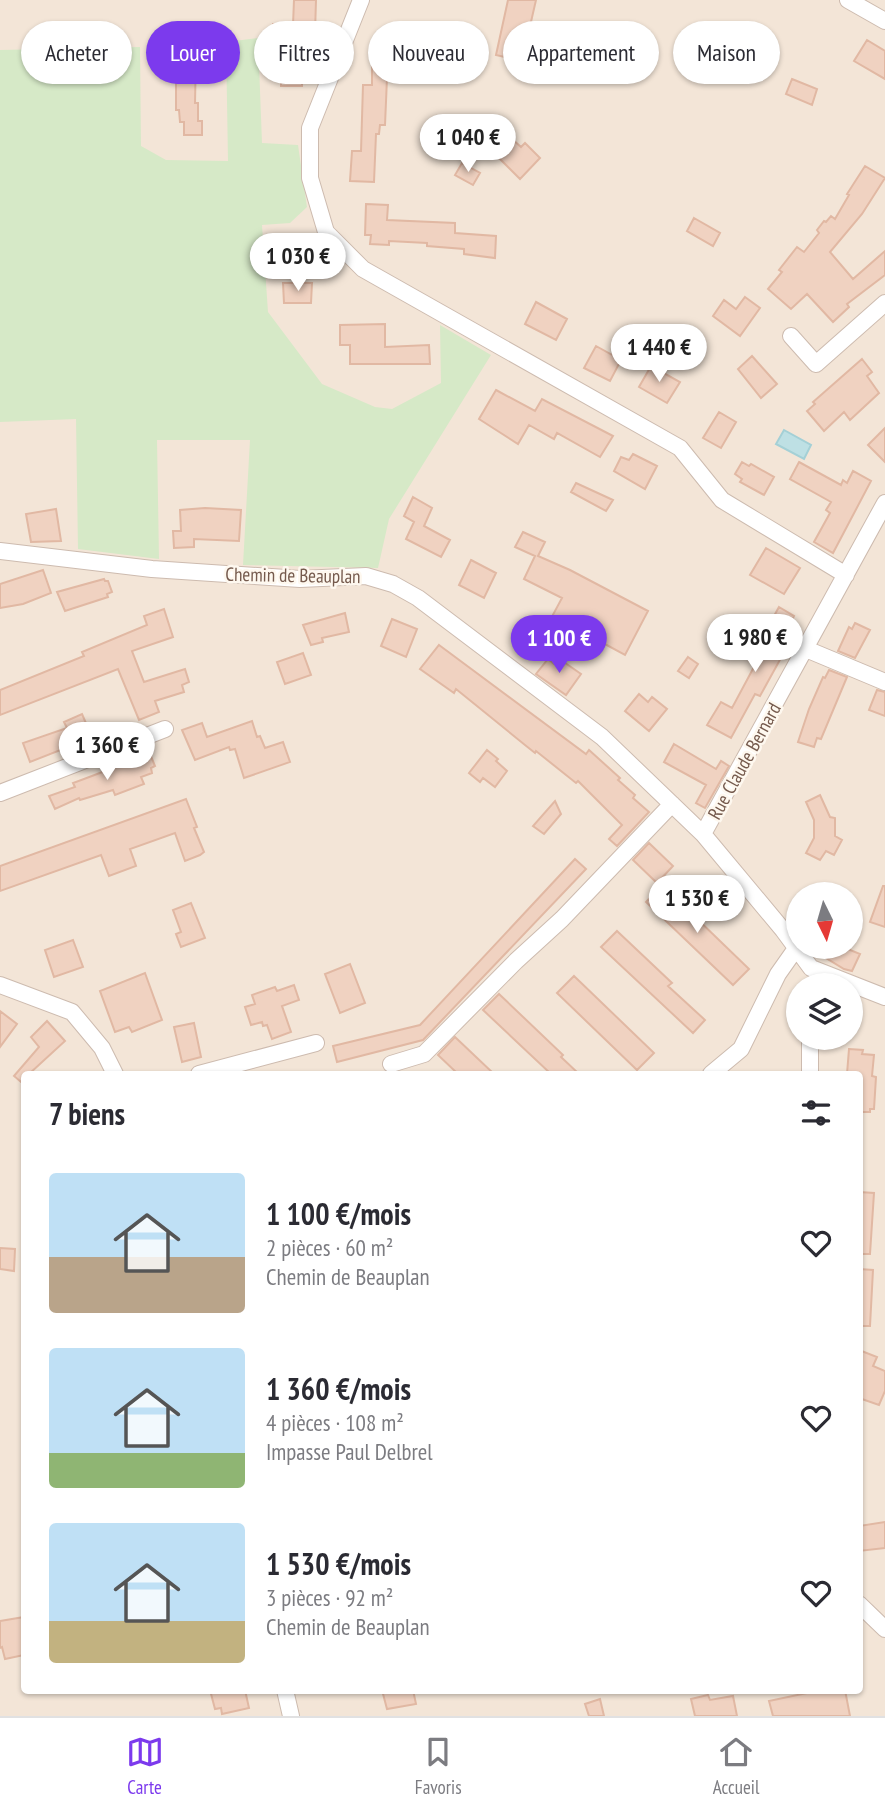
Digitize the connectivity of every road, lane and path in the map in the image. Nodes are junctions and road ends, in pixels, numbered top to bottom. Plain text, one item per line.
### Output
1 (361, 0) edge
2 (848, 0) edge
3 (885, 21) edge
4 (885, 303) edge
5 (790, 336) dead end
6 (885, 503) edge
7 (0, 551) edge
8 (846, 575) junction
9 (806, 649) junction
10 (885, 682) edge
11 (165, 729) dead end
12 (0, 793) edge
13 (672, 804) junction
14 (704, 834) junction
15 (786, 934) edge
16 (789, 959) edge
17 (805, 959) edge
18 (811, 968) junction
19 (811, 973) edge
20 (0, 985) edge
21 (885, 997) edge
22 (316, 1043) dead end
23 (810, 1050) edge
24 (391, 1064) dead end
25 (114, 1071) edge
26 (211, 1071) edge
27 (715, 1071) edge
28 (810, 1071) edge
29 (863, 1608) edge
30 (885, 1629) edge
31 (286, 1694) edge
32 (291, 1716) edge

1 - 8 street
2 - 3 street
4 - 5 street
6 - 8 street, Rue Claude Bernard
7 - 13 street, Chemin de Beauplan
8 - 9 street, Rue Claude Bernard
9 - 10 street
9 - 14 street, Rue Claude Bernard
11 - 12 street
13 - 14 street, Chemin de Beauplan
13 - 24 street
14 - 15 street, Chemin de Beauplan
16 - 27 street
17 - 18 street, Chemin de Beauplan
18 - 19 street
18 - 21 street
20 - 25 street
22 - 26 street
23 - 28 street
29 - 30 street
31 - 32 street

